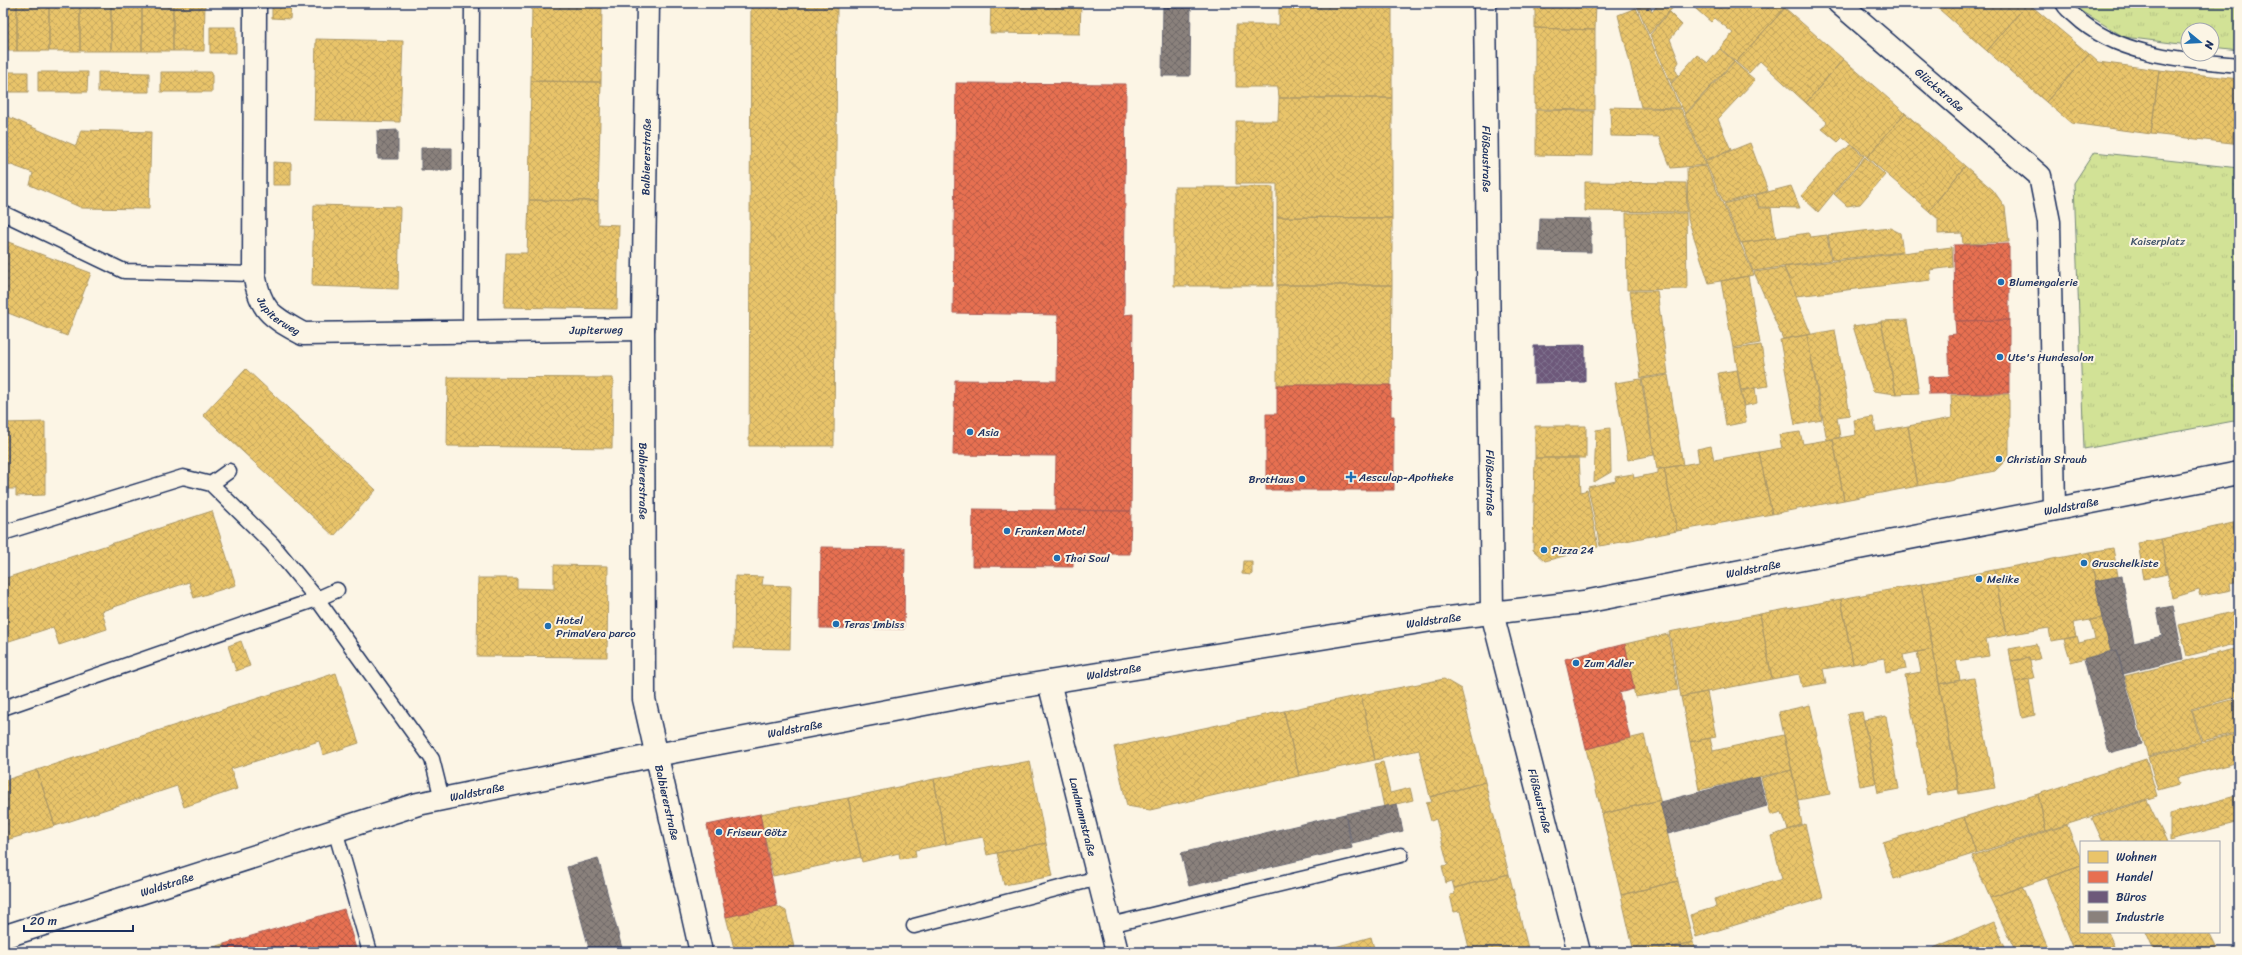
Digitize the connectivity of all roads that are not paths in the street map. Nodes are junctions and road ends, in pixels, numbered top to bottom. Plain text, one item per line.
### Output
1 (255, 3) edge
2 (472, 3) edge
3 (648, 3) edge
4 (1485, 3) edge
5 (1839, 3) edge
6 (2063, 3) edge
7 (2239, 65) edge
8 (3, 214) edge
9 (254, 274) junction
10 (643, 329) junction
11 (470, 332) junction
12 (229, 471) dead end
13 (2239, 473) edge
14 (211, 484) junction
15 (2054, 508) junction
16 (3, 533) edge
17 (337, 590) dead end
18 (317, 599) junction
19 (1492, 613) junction
20 (1049, 682) junction
21 (3, 708) edge
22 (656, 755) junction
23 (442, 799) junction
24 (335, 830) junction
25 (1401, 855) dead end
26 (1098, 878) junction
27 (1110, 925) junction
28 (914, 926) dead end
29 (3, 937) edge
30 (370, 952) edge
31 (700, 952) edge
32 (1117, 952) edge
33 (1578, 952) edge

1 - 9 street, Jupiterweg
2 - 11 lane
3 - 10 street, Balbiererstraße
4 - 19 street, Flößaustraße
5 - 15 street, Glückstraße
6 - 7 lane
8 - 9 lane
9 - 11 street, Jupiterweg
10 - 11 street, Jupiterweg
10 - 22 street, Balbiererstraße
12 - 14 lane
13 - 15 street, Waldstraße
14 - 16 lane
14 - 18 lane
15 - 19 street, Waldstraße
17 - 18 lane
18 - 21 lane
18 - 23 lane
19 - 20 street, Waldstraße
19 - 33 street, Flößaustraße
20 - 22 street, Waldstraße
20 - 26 street, Landmannstraße
22 - 23 street, Waldstraße
22 - 31 street, Balbiererstraße
23 - 24 street, Waldstraße
24 - 29 street, Waldstraße
24 - 30 lane
25 - 27 lane
26 - 27 street, Landmannstraße
26 - 28 lane
27 - 32 street, Landmannstraße

